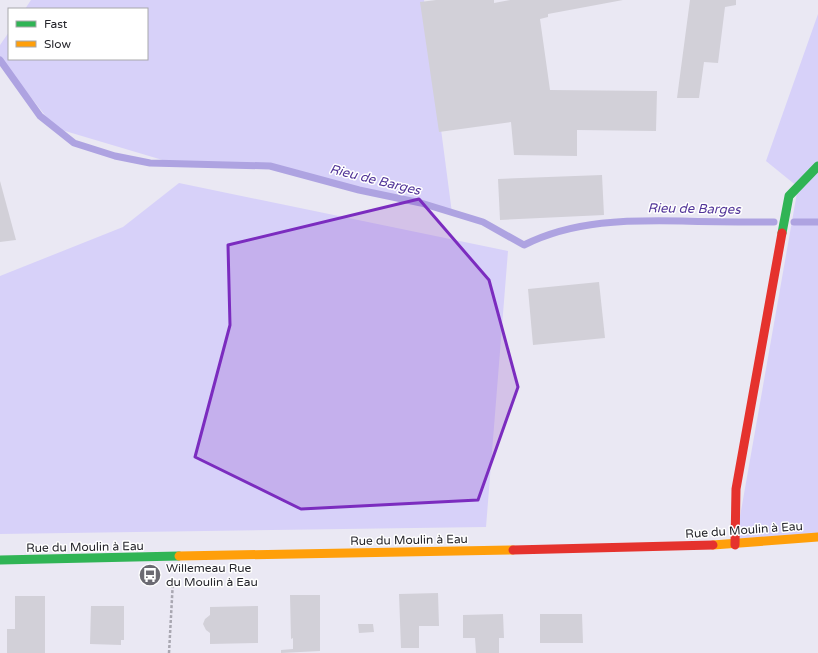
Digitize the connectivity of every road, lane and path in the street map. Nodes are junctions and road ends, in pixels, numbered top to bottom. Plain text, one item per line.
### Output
1 (818, 166) edge
2 (818, 537) edge
3 (735, 545) junction
4 (174, 557) junction
5 (0, 560) edge
6 (169, 653) edge

1 - 3 street
2 - 3 street, Rue du Moulin à Eau
3 - 4 street, Rue du Moulin à Eau
4 - 5 street, Rue du Moulin à Eau
4 - 6 path

